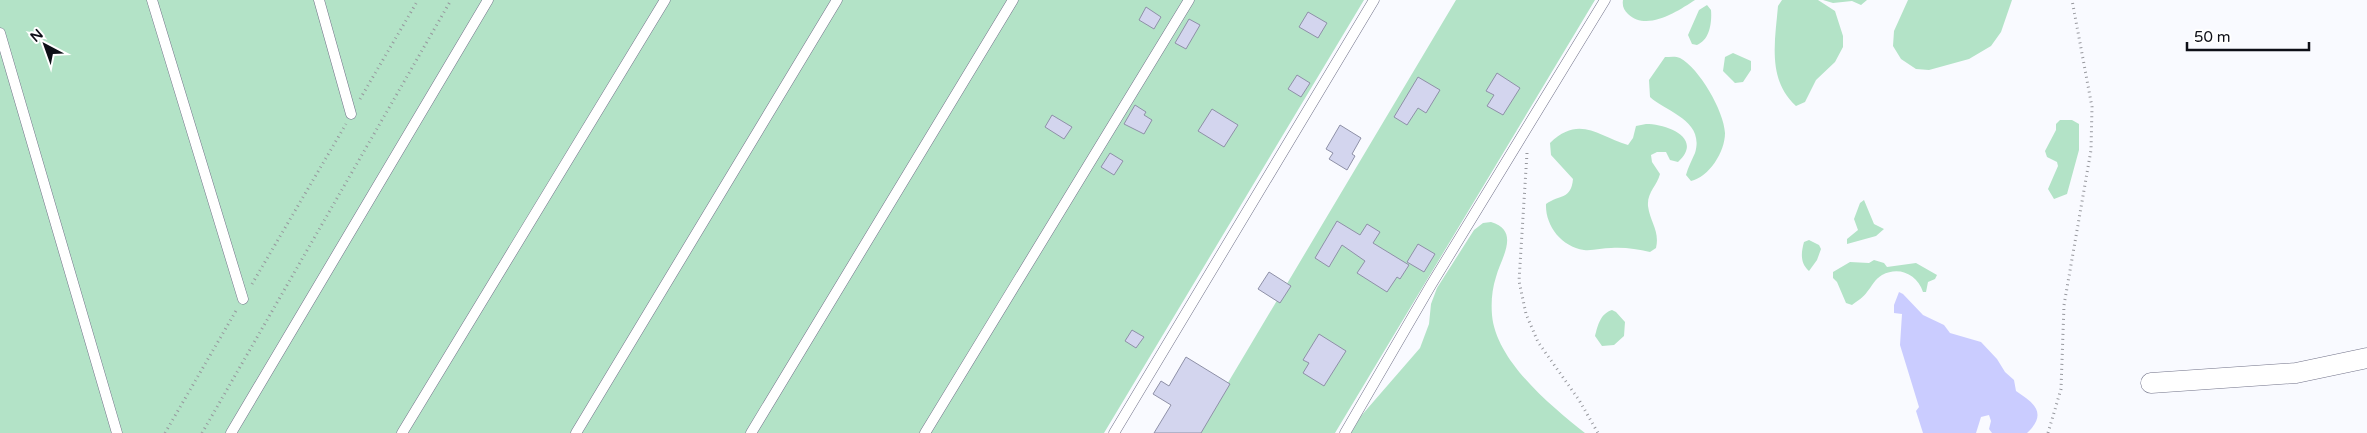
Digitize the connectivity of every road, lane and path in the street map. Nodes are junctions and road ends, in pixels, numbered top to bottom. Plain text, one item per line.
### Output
1 (152, 0) edge
2 (319, 0) edge
3 (418, 0) edge
4 (451, 0) edge
5 (488, 0) edge
6 (665, 0) edge
7 (837, 0) edge
8 (1013, 0) edge
9 (1189, 0) edge
10 (1374, 0) edge
11 (1605, 0) edge
12 (2072, 0) edge
13 (0, 33) edge
14 (351, 114) junction
15 (1530, 123) junction
16 (243, 299) junction
17 (2367, 358) edge
18 (2151, 383) dead end
19 (117, 433) edge
20 (165, 433) edge
21 (202, 433) edge
22 (231, 433) edge
23 (402, 433) edge
24 (576, 433) edge
25 (751, 433) edge
26 (925, 433) edge
27 (1114, 433) edge
28 (1345, 433) edge
29 (1598, 433) edge
30 (2048, 433) edge

1 - 16 lane
2 - 14 lane
3 - 14 path
4 - 21 path
5 - 22 lane
6 - 23 lane
7 - 24 lane
8 - 25 lane
9 - 26 lane
10 - 27 lane
11 - 15 lane
12 - 30 path
13 - 19 lane
14 - 16 path
15 - 28 lane
15 - 29 path
16 - 20 path
17 - 18 street

